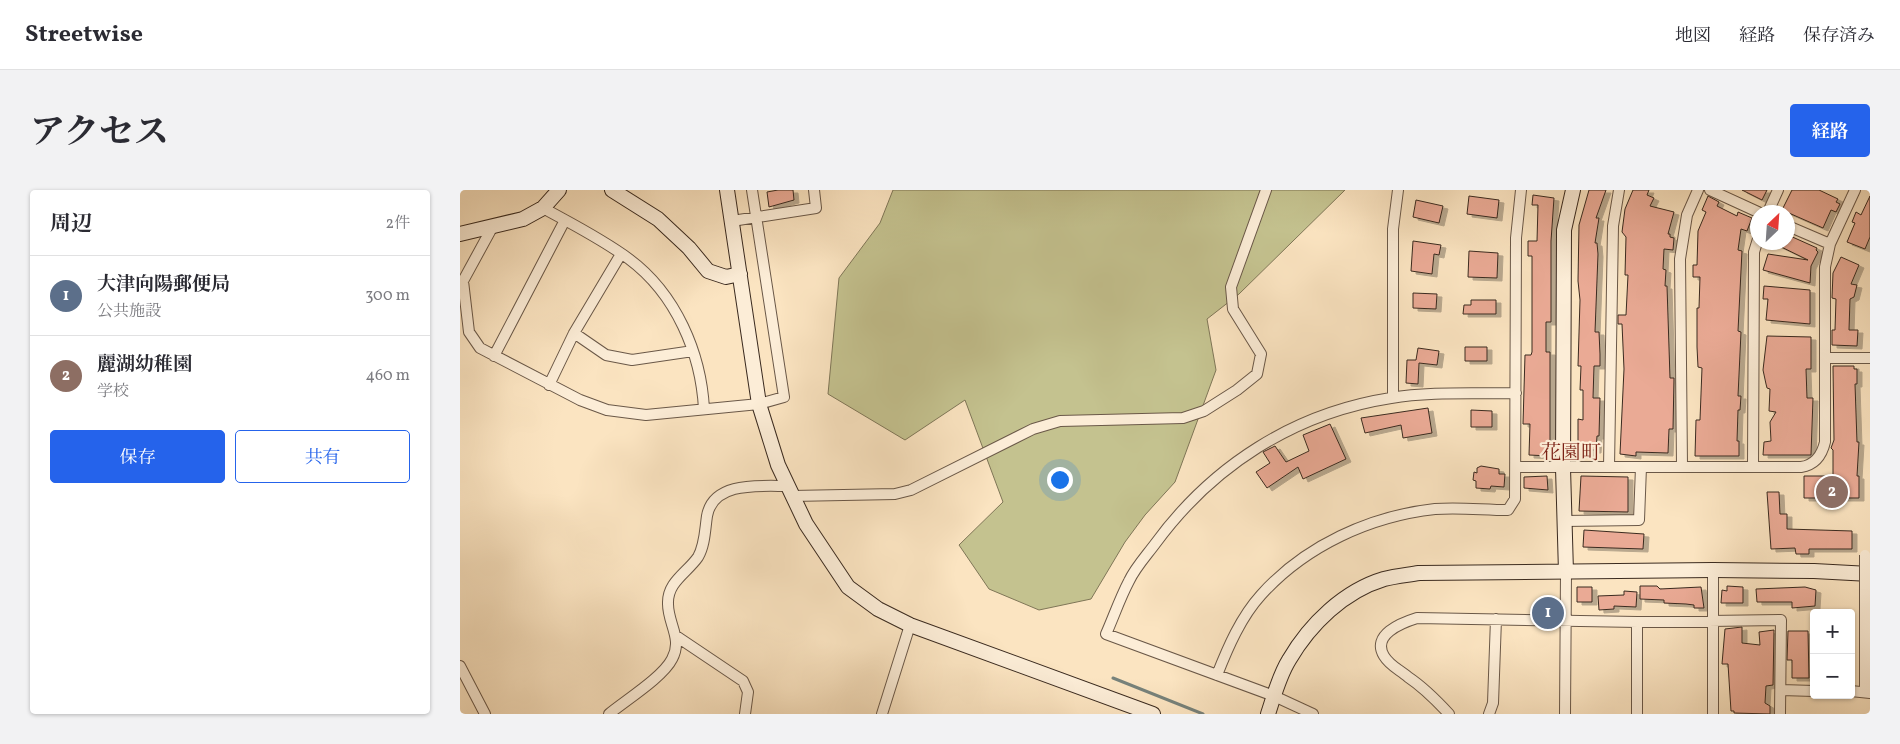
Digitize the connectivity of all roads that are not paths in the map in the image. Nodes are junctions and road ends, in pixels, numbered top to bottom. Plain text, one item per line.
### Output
1 (559, 190) edge
2 (727, 190) edge
3 (752, 190) edge
4 (814, 190) edge
5 (1266, 190) edge
6 (1398, 190) edge
7 (1521, 190) edge
8 (1573, 190) edge
9 (1619, 190) edge
10 (1698, 190) edge
11 (1710, 190) edge
12 (1778, 190) edge
13 (1855, 190) edge
14 (614, 191) edge
15 (1771, 205) edge
16 (543, 208) junction
17 (1750, 208) edge
18 (756, 219) junction
19 (565, 220) junction
20 (732, 221) junction
21 (493, 226) junction
22 (1795, 229) edge
23 (460, 234) edge
24 (1830, 244) junction
25 (1755, 250) edge
26 (621, 254) junction
27 (740, 274) junction
28 (574, 333) junction
29 (693, 351) junction
30 (494, 356) junction
31 (1825, 358) junction
32 (1870, 358) edge
33 (549, 384) junction
34 (1516, 393) junction
35 (1393, 397) junction
36 (759, 404) junction
37 (704, 409) junction
38 (1682, 466) junction
39 (1516, 467) junction
40 (1641, 467) junction
41 (1753, 467) junction
42 (1563, 468) junction
43 (1609, 468) junction
44 (790, 491) junction
45 (1564, 521) junction
46 (1865, 556) dead end
47 (1713, 570) junction
48 (1566, 572) junction
49 (1870, 574) edge
50 (1496, 619) junction
51 (1565, 620) junction
52 (1713, 620) junction
53 (1637, 622) junction
54 (910, 625) junction
55 (676, 636) junction
56 (460, 666) edge
57 (1216, 675) junction
58 (1781, 690) junction
59 (1810, 691) edge
60 (1855, 691) edge
61 (1868, 692) edge
62 (1274, 696) junction
63 (486, 714) edge
64 (609, 714) edge
65 (745, 714) edge
66 (882, 714) edge
67 (1153, 714) edge
68 (1268, 714) edge
69 (1313, 714) edge
70 (1449, 714) edge
71 (1489, 714) edge
72 (1565, 714) edge
73 (1637, 714) edge
74 (1713, 714) edge
75 (1780, 714) edge

1 - 16 street
2 - 20 street
3 - 18 street
4 - 18 street
5 - 44 street
6 - 35 street
7 - 34 street
8 - 42 street
9 - 43 street
10 - 38 street
11 - 17 street
12 - 15 street
13 - 24 street
14 - 27 street
16 - 19 street
16 - 21 street
18 - 20 street
18 - 36 street
19 - 26 street
19 - 30 street
20 - 27 street
21 - 23 street
21 - 30 street
22 - 24 street
24 - 31 street
25 - 41 street
26 - 28 street
26 - 29 street
27 - 36 street
28 - 29 street
28 - 33 street
29 - 37 street
30 - 33 street
31 - 32 street
31 - 41 street
33 - 37 street
34 - 35 street
34 - 39 street
35 - 57 street
36 - 37 street
36 - 44 street
38 - 40 street
38 - 41 street
39 - 42 street
39 - 57 street
40 - 43 street
40 - 45 street
42 - 43 street
42 - 45 street
44 - 54 street
44 - 55 street
45 - 48 street
46 - 61 street, bridge
47 - 48 street
47 - 49 street
47 - 52 street
48 - 51 street
48 - 62 street
50 - 51 street
50 - 70 street
50 - 71 street
51 - 53 street
51 - 72 street
52 - 53 street
52 - 58 street
52 - 74 street
53 - 73 street
54 - 66 street
54 - 67 street
55 - 64 street
55 - 65 street
56 - 63 street
57 - 62 street
58 - 59 street
58 - 75 street
60 - 61 street
62 - 68 street
62 - 69 street

